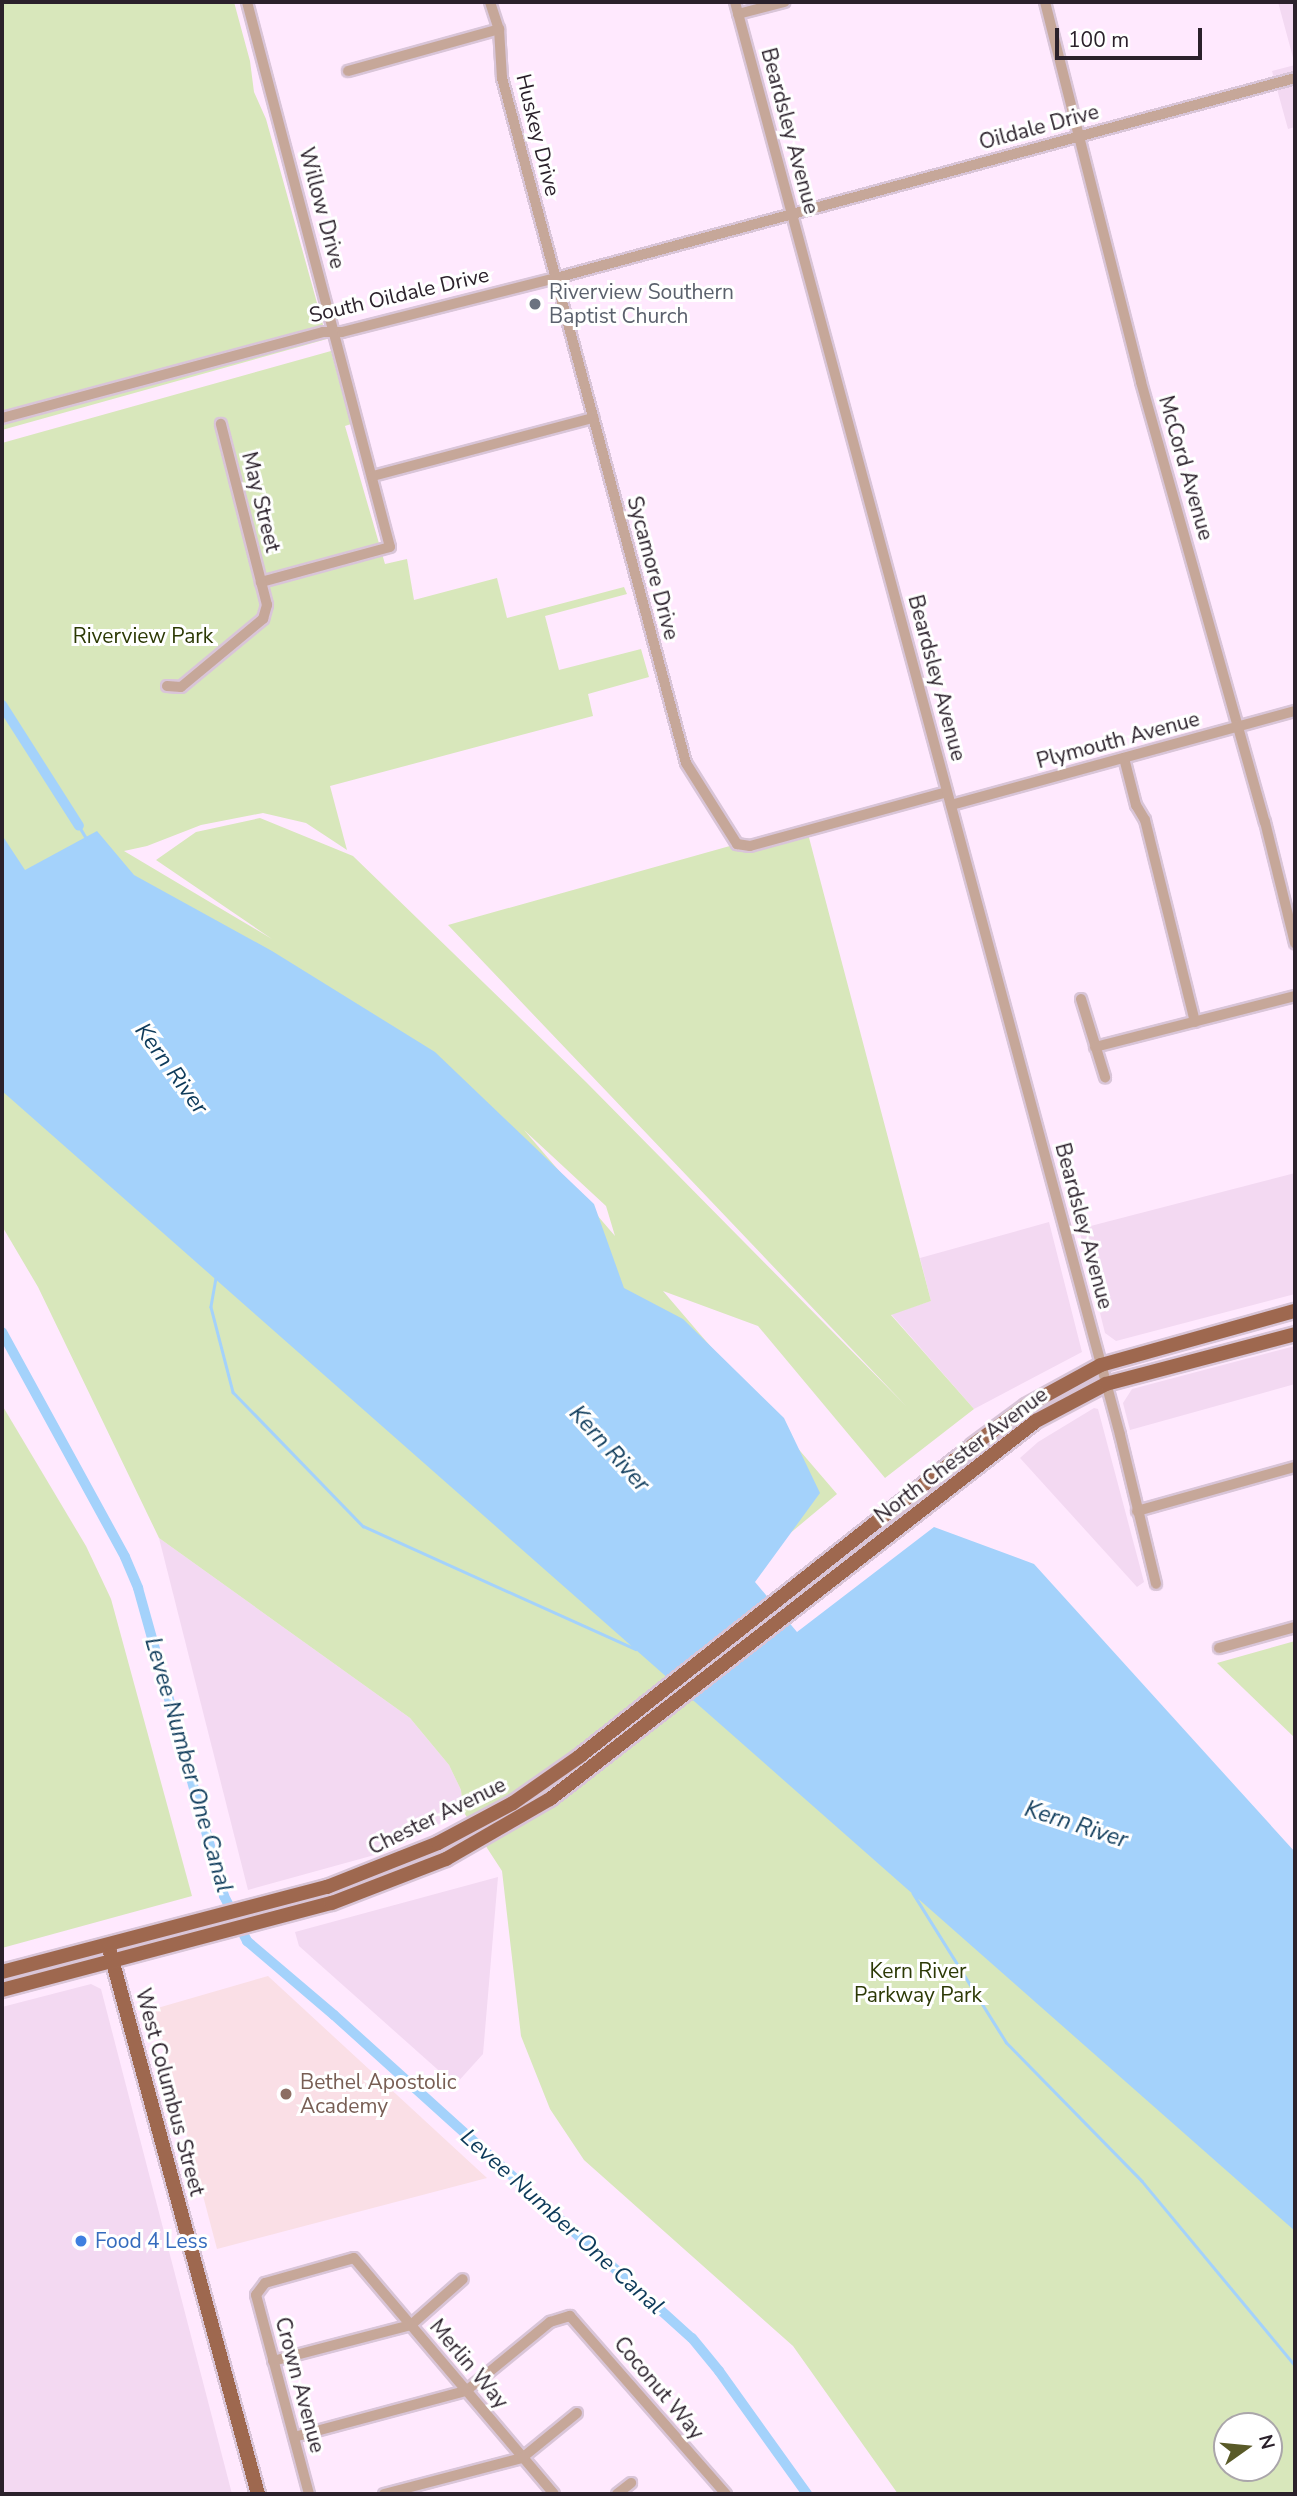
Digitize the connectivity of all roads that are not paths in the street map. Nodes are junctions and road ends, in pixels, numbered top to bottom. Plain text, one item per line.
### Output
1 (247, 2) edge
2 (490, 2) edge
3 (735, 2) edge
4 (784, 2) edge
5 (1045, 2) edge
6 (738, 14) junction
7 (499, 29) junction
8 (348, 71) dead end
9 (1295, 78) edge
10 (1080, 136) junction
11 (793, 212) junction
12 (556, 278) junction
13 (334, 332) junction
14 (2, 418) edge
15 (593, 418) junction
16 (221, 424) dead end
17 (373, 476) junction
18 (390, 547) joint
19 (261, 582) junction
20 (167, 686) dead end
21 (1295, 711) edge
22 (1236, 727) junction
23 (1124, 758) junction
24 (947, 792) junction
25 (951, 805) junction
26 (1295, 943) edge
27 (1295, 996) edge
28 (1081, 999) dead end
29 (1195, 1022) junction
30 (1095, 1047) junction
31 (1105, 1077) dead end
32 (1295, 1311) edge
33 (1295, 1334) edge
34 (1101, 1365) junction
35 (1106, 1384) junction
36 (1295, 1467) edge
37 (1137, 1511) junction
38 (1156, 1584) dead end
39 (791, 1589) joint
40 (791, 1612) joint
41 (1295, 1628) edge
42 (1219, 1648) dead end
43 (108, 1943) junction
44 (113, 1961) junction
45 (2, 1972) edge
46 (2, 1990) edge
47 (463, 2279) dead end
48 (261, 2287) joint
49 (411, 2325) junction
50 (273, 2361) junction
51 (466, 2391) junction
52 (577, 2413) dead end
53 (294, 2437) junction
54 (522, 2458) junction
55 (631, 2483) dead end
56 (258, 2494) edge
57 (309, 2494) edge
58 (384, 2494) edge
59 (554, 2494) edge
60 (617, 2494) edge
61 (726, 2494) edge

1 - 13 street, Willow Drive
2 - 7 street, Huskey Drive
3 - 6 street, Beardsley Avenue
4 - 6 street
5 - 10 street, McCord Avenue
6 - 11 street, Beardsley Avenue
7 - 8 street
7 - 12 street, Huskey Drive
9 - 10 street, Oildale Drive
10 - 11 street, Oildale Drive
10 - 22 street, McCord Avenue
11 - 12 street, South Oildale Drive
11 - 24 street, Beardsley Avenue
12 - 13 street, South Oildale Drive
12 - 15 street, Sycamore Drive
13 - 14 street, South Oildale Drive
13 - 17 street, Willow Drive
15 - 17 street
15 - 24 street, Sycamore Drive
16 - 19 street, May Street
17 - 18 street, Willow Drive
18 - 19 street, May Street
19 - 20 street
21 - 22 street, Plymouth Avenue
22 - 23 street, Plymouth Avenue
22 - 26 street, McCord Avenue
23 - 25 street, Plymouth Avenue
23 - 29 street
24 - 25 street, Beardsley Avenue
25 - 34 street, Beardsley Avenue
27 - 29 street
28 - 30 street
29 - 30 street
30 - 31 street
32 - 34 main road, North Chester Avenue
33 - 35 main road, North Chester Avenue
34 - 35 street, Beardsley Avenue
34 - 39 main road, North Chester Avenue
35 - 37 street, Beardsley Avenue
35 - 40 main road, North Chester Avenue
36 - 37 street
37 - 38 street, Beardsley Avenue
39 - 43 main road, Chester Avenue
40 - 44 main road, Chester Avenue
41 - 42 street
43 - 44 main road, West Columbus Street
43 - 45 main road, Chester Avenue
44 - 46 main road, Chester Avenue
44 - 56 main road, West Columbus Street
47 - 49 street
48 - 49 street, Merlin Way
48 - 50 street, Crown Avenue
49 - 50 street
49 - 51 street, Merlin Way
50 - 53 street, Crown Avenue
51 - 53 street
51 - 54 street, Merlin Way
51 - 61 street, Coconut Way
52 - 54 street
53 - 57 street, Crown Avenue
54 - 58 street
54 - 59 street, Merlin Way
55 - 60 street

